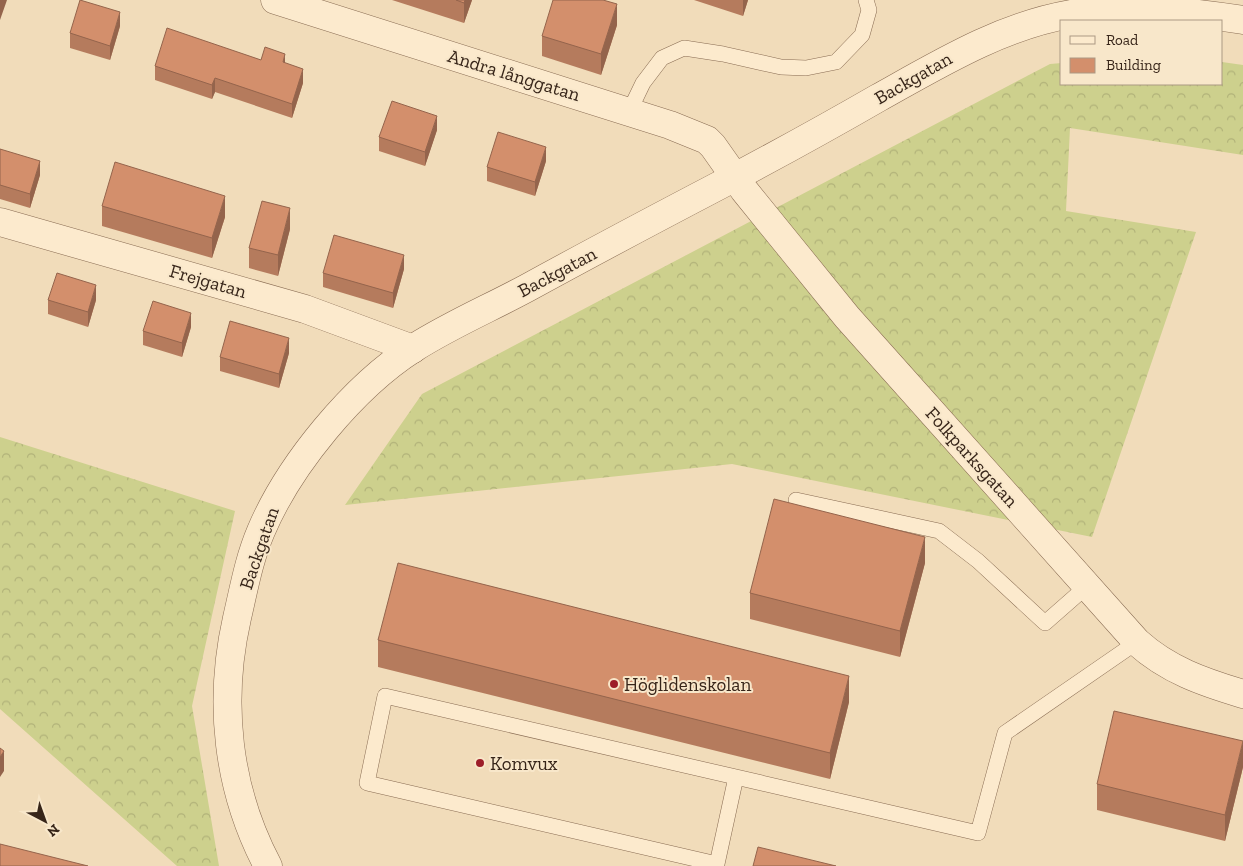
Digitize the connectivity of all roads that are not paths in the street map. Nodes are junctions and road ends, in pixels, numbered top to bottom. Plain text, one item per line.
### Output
1 (275, 0) edge
2 (866, 0) edge
3 (1243, 20) edge
4 (629, 112) junction
5 (735, 177) junction
6 (0, 222) edge
7 (412, 349) junction
8 (796, 500) dead end
9 (1086, 587) junction
10 (1137, 642) junction
11 (1243, 694) edge
12 (736, 777) junction
13 (268, 866) edge

1 - 4 street, Andra långgatan
2 - 4 lane
3 - 5 street, Backgatan
4 - 5 street, Andra långgatan
5 - 7 street, Backgatan
5 - 9 street, Folkparksgatan
6 - 7 street, Frejgatan
7 - 13 street, Backgatan
8 - 9 lane
9 - 10 street, Folkparksgatan
10 - 11 street, Folkparksgatan
10 - 12 lane
12 - 12 lane

